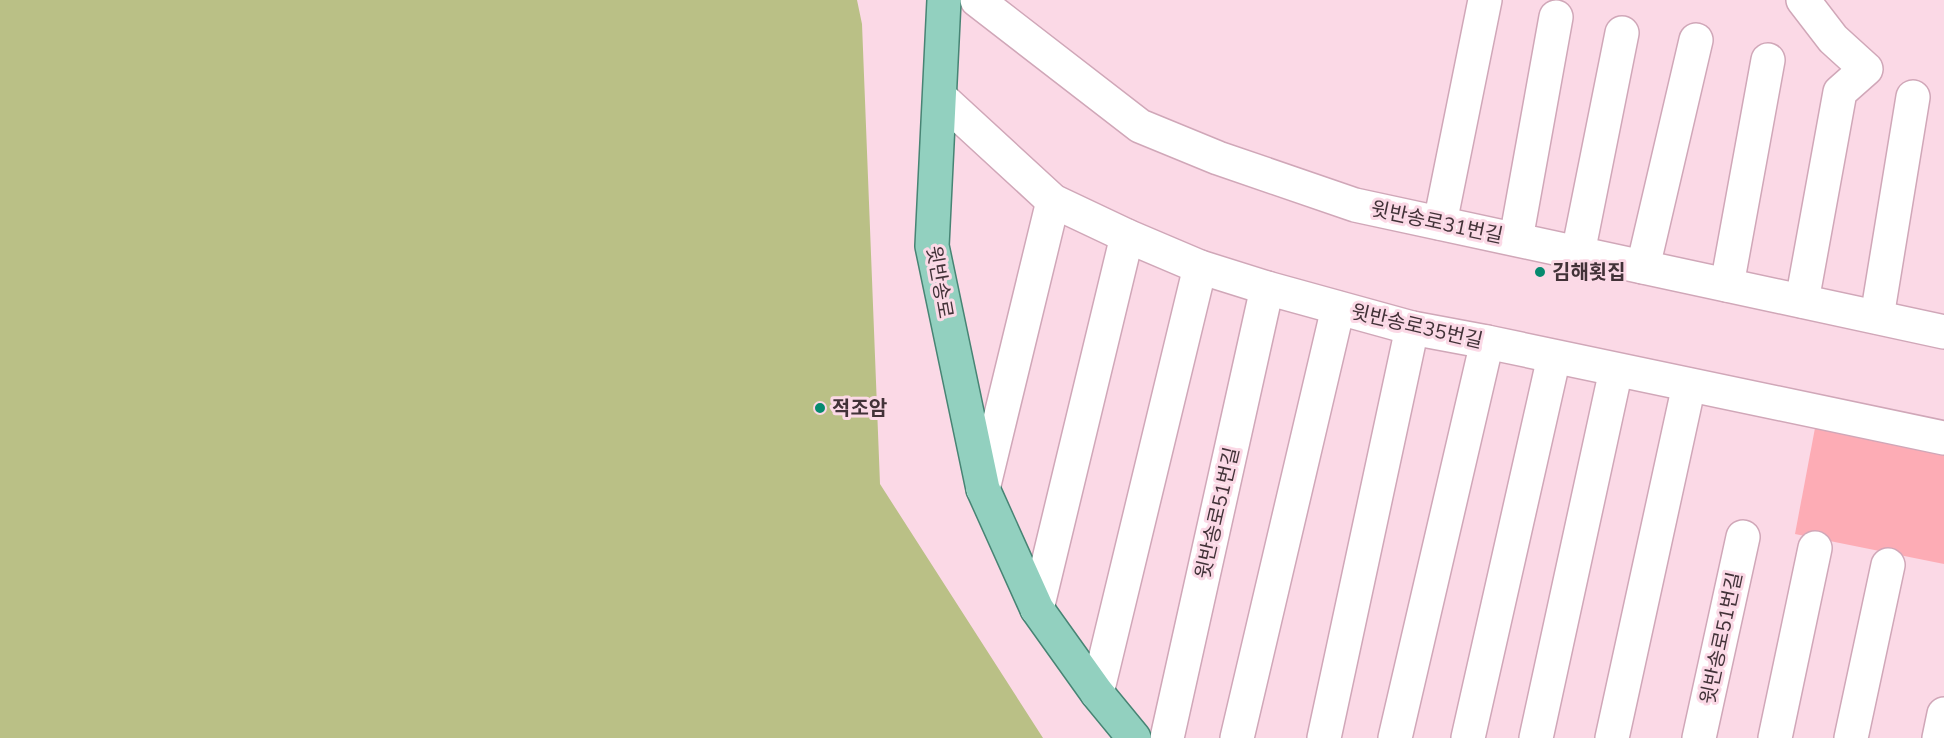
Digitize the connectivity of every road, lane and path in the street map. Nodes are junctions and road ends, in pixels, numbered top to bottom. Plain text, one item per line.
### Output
1 (944, 0) edge
2 (977, 0) edge
3 (1486, 0) edge
4 (1803, 0) edge
5 (1556, 17) dead end
6 (1622, 33) dead end
7 (1696, 40) dead end
8 (1768, 60) dead end
9 (940, 97) junction
10 (1912, 97) dead end
11 (1053, 201) junction
12 (1440, 223) junction
13 (1127, 236) junction
14 (1516, 239) junction
15 (1578, 253) junction
16 (1200, 267) junction
17 (1643, 267) junction
18 (1727, 285) junction
19 (1266, 288) junction
20 (1802, 301) junction
21 (1338, 308) junction
22 (1877, 317) junction
23 (1412, 328) junction
24 (1944, 332) edge
25 (1487, 342) junction
26 (1554, 357) junction
27 (1616, 370) junction
28 (1689, 385) junction
29 (1944, 438) edge
30 (983, 489) junction
31 (1743, 537) dead end
32 (1815, 548) dead end
33 (1888, 565) dead end
34 (1037, 609) junction
35 (1097, 693) junction
36 (1944, 714) edge
37 (1134, 738) edge
38 (1167, 738) edge
39 (1237, 738) edge
40 (1324, 738) edge
41 (1395, 738) edge
42 (1468, 738) edge
43 (1536, 738) edge
44 (1612, 738) edge
45 (1699, 738) edge
46 (1774, 738) edge
47 (1851, 738) edge
48 (1939, 738) edge

1 - 9 main road, 윗반송로
2 - 12 street, 윗반송로31번길
3 - 12 street
4 - 20 street
5 - 14 street
6 - 15 street
7 - 17 street
8 - 18 street
9 - 11 street, 윗반송로35번길
9 - 30 main road, 윗반송로
10 - 22 street
11 - 13 street, 윗반송로35번길
11 - 30 street
12 - 14 street, 윗반송로31번길
13 - 16 street, 윗반송로35번길
13 - 34 street
14 - 15 street, 윗반송로31번길
15 - 17 street, 윗반송로31번길
16 - 19 street, 윗반송로35번길
16 - 35 street
17 - 18 street, 윗반송로31번길
18 - 20 street, 윗반송로31번길
19 - 21 street, 윗반송로35번길
19 - 38 street, 윗반송로51번길
20 - 22 street, 윗반송로31번길
21 - 23 street, 윗반송로35번길
21 - 39 street
22 - 24 street, 윗반송로31번길
23 - 25 street, 윗반송로35번길
23 - 40 street
25 - 26 street, 윗반송로35번길
25 - 41 street
26 - 27 street, 윗반송로35번길
26 - 42 street
27 - 28 street, 윗반송로35번길
27 - 43 street
28 - 29 street, 윗반송로35번길
28 - 44 street
30 - 34 main road, 윗반송로
31 - 45 street, 윗반송로51번길
32 - 46 street
33 - 47 street
34 - 35 main road, 윗반송로
35 - 37 main road, 윗반송로
36 - 48 street

